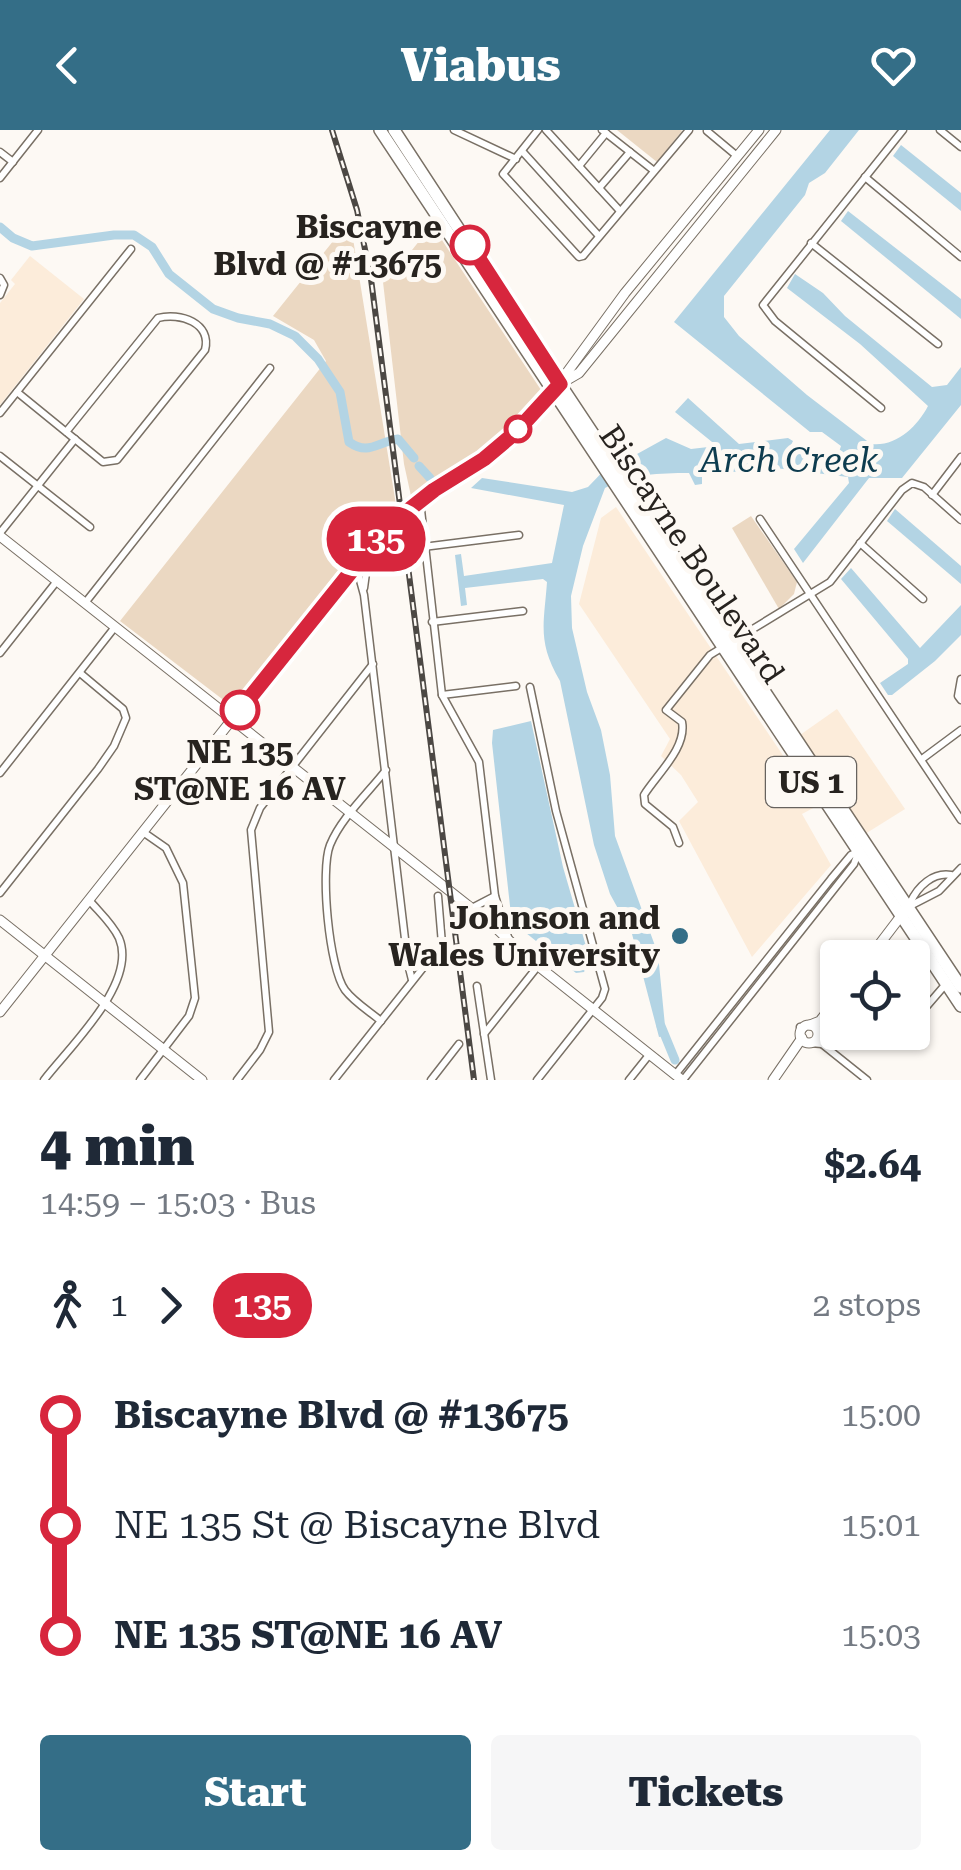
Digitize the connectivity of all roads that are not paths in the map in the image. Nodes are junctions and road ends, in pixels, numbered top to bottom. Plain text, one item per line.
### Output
1 (38, 130) edge
2 (380, 130) edge
3 (394, 130) edge
4 (454, 130) edge
5 (542, 130) edge
6 (689, 130) edge
7 (759, 130) edge
8 (776, 130) edge
9 (903, 130) edge
10 (940, 130) edge
11 (604, 132) edge
12 (706, 132) edge
13 (961, 147) edge
14 (522, 150) junction
15 (0, 152) edge
16 (630, 152) junction
17 (739, 154) junction
18 (516, 158) junction
19 (752, 160) junction
20 (12, 162) junction
21 (579, 166) junction
22 (653, 170) junction
23 (865, 177) junction
24 (0, 178) edge
25 (600, 188) junction
26 (429, 194) junction
27 (620, 212) junction
28 (599, 236) junction
29 (811, 244) junction
30 (131, 248) dead end
31 (961, 256) edge
32 (2, 282) edge
33 (0, 294) edge
34 (938, 344) dead end
35 (270, 368) dead end
36 (556, 389) junction
37 (16, 392) junction
38 (881, 408) dead end
39 (0, 413) edge
40 (66, 432) junction
41 (75, 439) junction
42 (0, 456) edge
43 (961, 456) edge
44 (37, 486) junction
45 (434, 490) junction
46 (932, 494) junction
47 (416, 505) junction
48 (760, 520) dead end
49 (961, 520) edge
50 (388, 525) junction
51 (90, 527) dead end
52 (0, 534) edge
53 (519, 535) dead end
54 (860, 543) junction
55 (423, 547) junction
56 (363, 555) junction
57 (353, 567) junction
58 (57, 581) junction
59 (810, 593) junction
60 (364, 594) junction
61 (923, 599) dead end
62 (85, 603) junction
63 (523, 612) dead end
64 (432, 622) junction
65 (115, 627) junction
66 (726, 645) junction
67 (0, 653) edge
68 (373, 664) junction
69 (80, 673) junction
70 (961, 679) edge
71 (516, 686) dead end
72 (530, 687) dead end
73 (352, 688) junction
74 (376, 691) junction
75 (442, 695) junction
76 (961, 700) edge
77 (232, 720) junction
78 (961, 730) edge
79 (922, 758) junction
80 (292, 767) junction
81 (386, 770) junction
82 (0, 773) edge
83 (369, 791) junction
84 (389, 794) junction
85 (351, 814) junction
86 (392, 819) junction
87 (961, 820) edge
88 (372, 831) junction
89 (143, 832) junction
90 (679, 843) dead end
91 (861, 846) junction
92 (395, 850) junction
93 (961, 868) edge
94 (951, 875) junction
95 (0, 893) edge
96 (438, 896) dead end
97 (495, 896) junction
98 (88, 900) junction
99 (469, 909) junction
100 (499, 911) junction
101 (905, 912) junction
102 (0, 920) edge
103 (486, 923) junction
104 (508, 938) junction
105 (883, 940) edge
106 (522, 952) junction
107 (46, 954) junction
108 (538, 966) junction
109 (950, 970) junction
110 (412, 980) junction
111 (946, 984) junction
112 (476, 986) dead end
113 (961, 987) edge
114 (930, 1002) edge
115 (105, 1003) junction
116 (961, 1006) edge
117 (593, 1010) junction
118 (0, 1012) edge
119 (380, 1021) junction
120 (820, 1022) edge
121 (483, 1034) junction
122 (810, 1035) junction
123 (459, 1044) dead end
124 (164, 1050) junction
125 (650, 1055) junction
126 (680, 1078) edge
127 (44, 1080) edge
128 (140, 1080) edge
129 (202, 1080) edge
130 (237, 1080) edge
131 (334, 1080) edge
132 (430, 1080) edge
133 (490, 1080) edge
134 (537, 1080) edge
135 (629, 1080) edge
136 (773, 1080) edge
137 (867, 1080) edge

1 - 20 street
2 - 26 main road, Biscayne Boulevard / US 1
3 - 26 main road, Biscayne Boulevard / US 1
4 - 18 street
5 - 14 street
5 - 21 street
6 - 22 street
7 - 17 street
8 - 19 street
9 - 23 street
10 - 13 street
11 - 16 street
11 - 21 street
12 - 17 street
14 - 18 street
14 - 28 street
15 - 20 street
16 - 22 street
16 - 25 street
17 - 19 street
17 - 36 street
18 - 28 street
19 - 36 street
20 - 24 street
21 - 25 street
22 - 27 street
23 - 29 street
23 - 31 street
25 - 27 street
26 - 36 main road, Biscayne Boulevard / US 1
27 - 28 street
29 - 34 street
29 - 38 street
30 - 37 street
32 - 33 street
35 - 62 street
36 - 45 street
36 - 66 main road, Biscayne Boulevard / US 1
37 - 39 street
37 - 40 street
40 - 41 street
40 - 41 street
41 - 44 street
42 - 44 street
43 - 46 street
44 - 51 street
44 - 52 street
45 - 47 street
45 - 50 street
46 - 49 street
46 - 54 street
47 - 50 street
47 - 55 street
48 - 59 street
50 - 56 street
52 - 58 street
53 - 55 street
54 - 59 street
54 - 61 street
55 - 64 street
56 - 57 street
56 - 60 street
57 - 60 street
57 - 77 street
58 - 62 street
58 - 67 street
59 - 66 street
59 - 79 street
60 - 68 street
62 - 65 street
63 - 64 street
64 - 75 street
65 - 69 street
65 - 77 street
66 - 90 street
66 - 91 main road, Biscayne Boulevard / US 1
66 - 91 main road, Biscayne Boulevard / US 1
68 - 73 street
68 - 74 street
69 - 82 street
69 - 95 street
70 - 76 street
71 - 75 street
72 - 117 street
73 - 74 street
73 - 80 street
74 - 81 street
75 - 97 street
77 - 80 street
77 - 89 street
78 - 79 street
79 - 87 street
80 - 85 street
80 - 130 street
81 - 83 street
81 - 84 street
83 - 84 street
83 - 85 street
84 - 86 street
85 - 88 street
85 - 119 street
86 - 88 street
86 - 92 street
88 - 92 street
89 - 98 street
89 - 124 street
91 - 101 main road, Biscayne Boulevard / US 1
91 - 101 main road, Biscayne Boulevard / US 1
91 - 126 street
92 - 99 street
92 - 110 street
93 - 94 street
94 - 101 street
94 - 101 street
96 - 110 street
97 - 99 street
97 - 100 street
97 - 103 street
98 - 107 street
98 - 115 street
99 - 103 street
100 - 103 street
100 - 104 street
101 - 105 street
101 - 109 main road, Biscayne Boulevard / US 1
101 - 111 main road, Biscayne Boulevard / US 1
102 - 107 street
103 - 104 street
103 - 106 street
104 - 106 street
106 - 108 street
107 - 115 street
107 - 118 street
108 - 117 street
108 - 121 street
109 - 111 street
109 - 113 main road, Biscayne Boulevard / US 1
110 - 119 street
111 - 114 street
111 - 116 main road, Biscayne Boulevard / US 1
112 - 121 street
115 - 124 street
115 - 127 street
117 - 125 street
117 - 134 street
119 - 131 street
120 - 122 street
121 - 133 street
122 - 136 street
122 - 137 street
123 - 132 street
124 - 128 street
124 - 129 street
125 - 126 street
125 - 135 street

